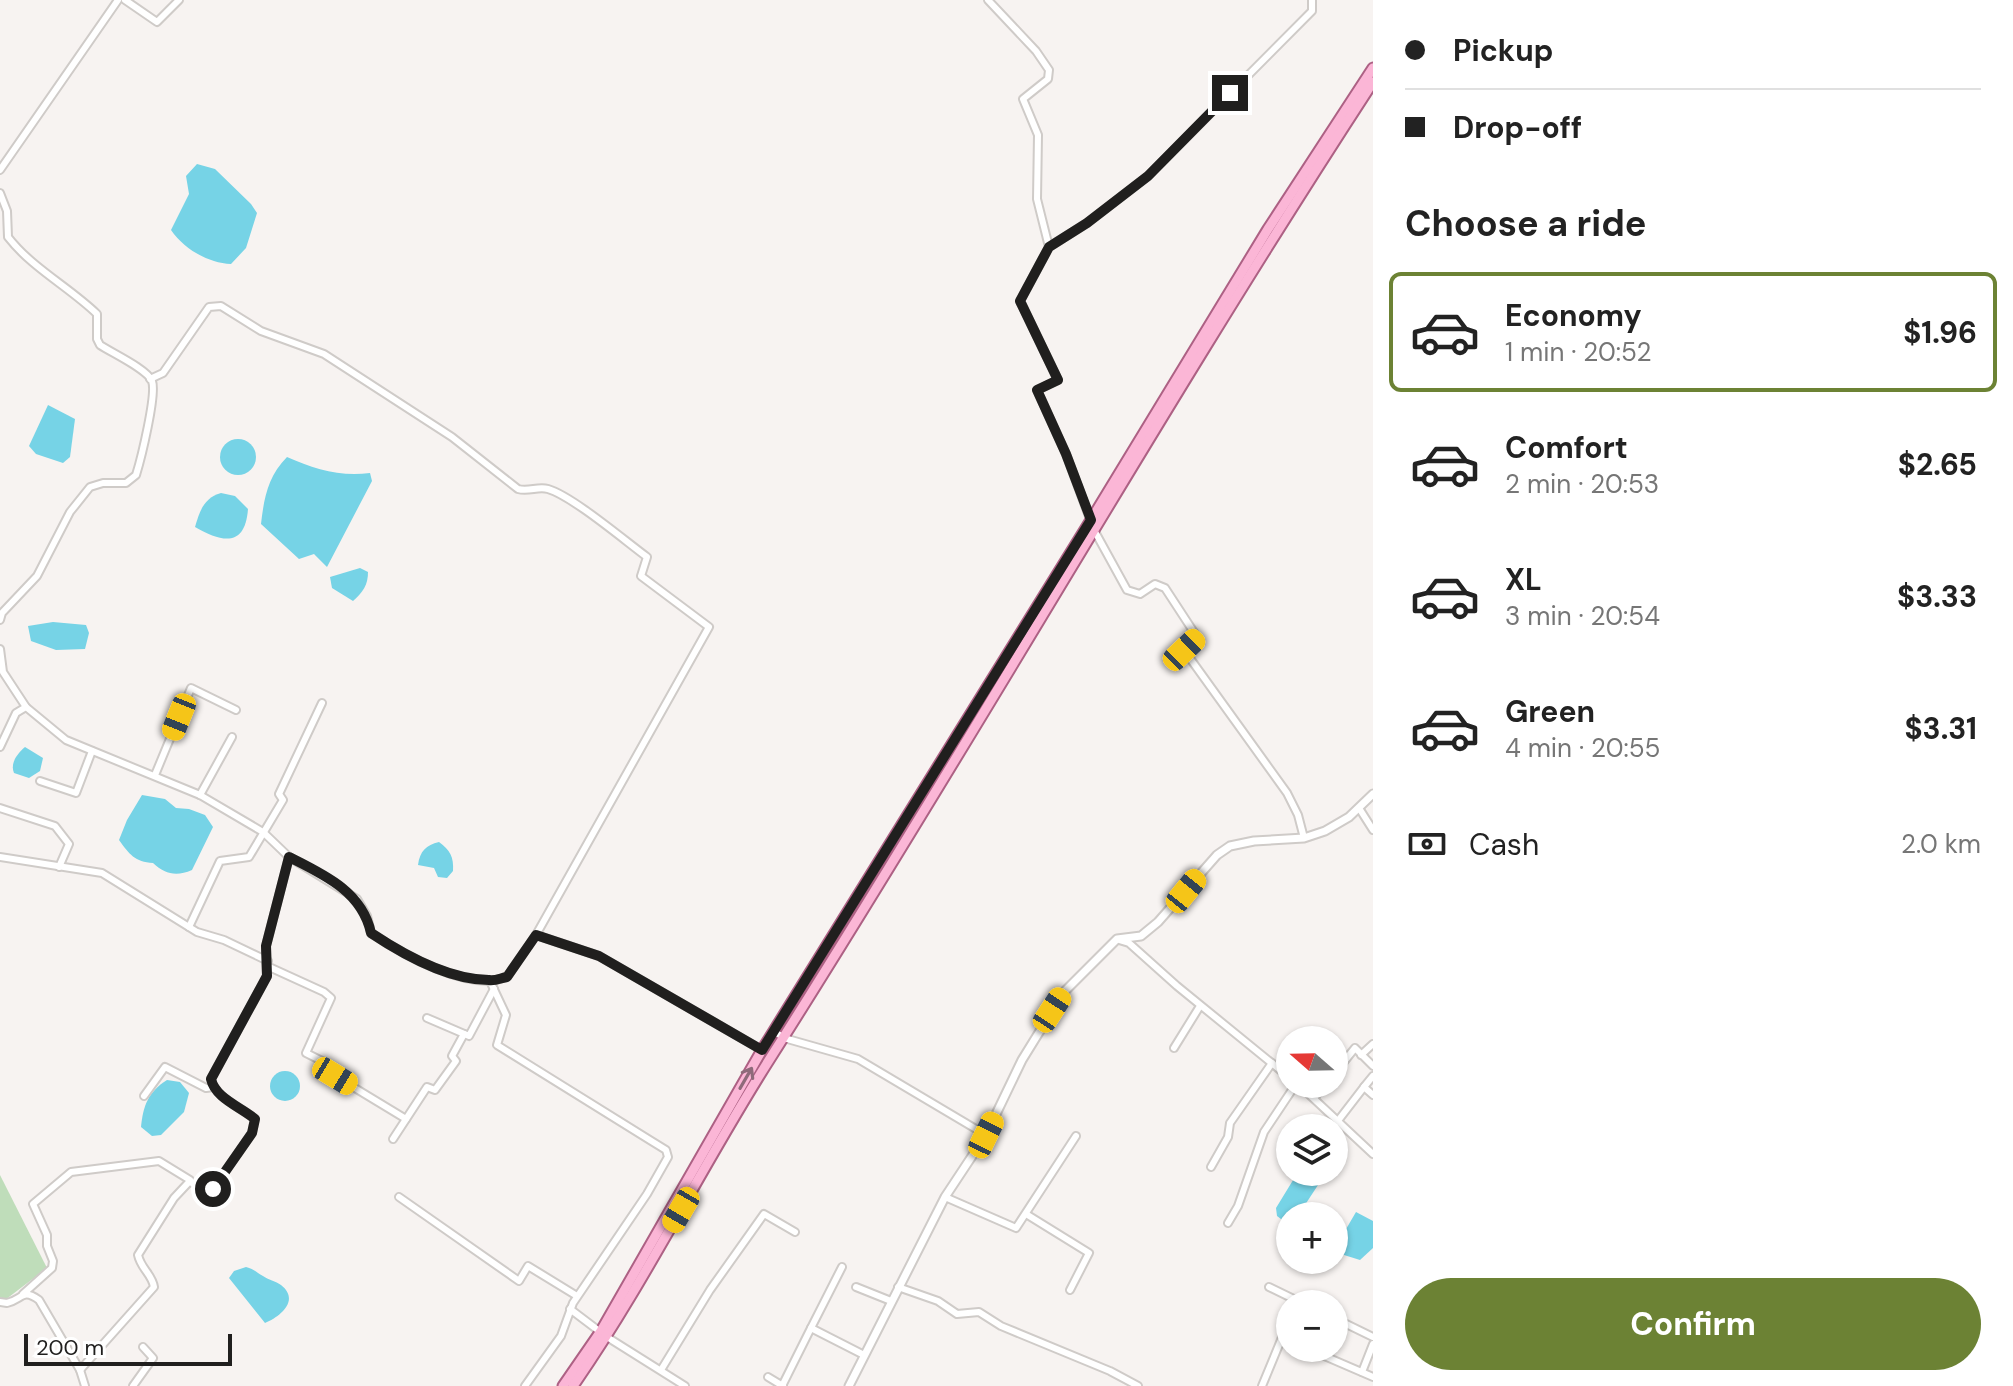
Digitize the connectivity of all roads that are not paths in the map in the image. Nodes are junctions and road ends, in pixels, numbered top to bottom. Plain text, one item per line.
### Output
1 (118, 0) edge
2 (125, 0) edge
3 (179, 0) edge
4 (988, 0) edge
5 (1312, 0) edge
6 (1373, 68) edge
7 (1373, 82) edge
8 (0, 170) edge
9 (0, 193) edge
10 (1049, 247) junction
11 (150, 379) junction
12 (1093, 525) junction
13 (0, 620) edge
14 (0, 649) edge
15 (322, 703) dead end
16 (26, 707) junction
17 (236, 710) dead end
18 (232, 737) dead end
19 (0, 747) edge
20 (92, 751) junction
21 (155, 775) junction
22 (40, 781) dead end
23 (1373, 794) edge
24 (200, 795) junction
25 (0, 808) edge
26 (1359, 808) junction
27 (1373, 830) edge
28 (263, 832) junction
29 (1304, 838) junction
30 (0, 857) edge
31 (289, 857) junction
32 (59, 867) junction
33 (189, 927) junction
34 (536, 935) junction
35 (1117, 939) junction
36 (267, 964) junction
37 (490, 981) junction
38 (494, 989) junction
39 (1200, 1006) junction
40 (427, 1018) dead end
41 (464, 1034) junction
42 (780, 1035) junction
43 (1373, 1044) edge
44 (1174, 1048) dead end
45 (762, 1050) junction
46 (1361, 1055) junction
47 (1348, 1057) edge
48 (1272, 1063) junction
49 (1276, 1066) edge
50 (1373, 1066) edge
51 (1373, 1076) edge
52 (214, 1087) junction
53 (1364, 1087) junction
54 (1373, 1095) edge
55 (144, 1096) dead end
56 (1287, 1098) edge
57 (1314, 1098) edge
58 (1329, 1114) edge
59 (1343, 1114) edge
60 (406, 1119) junction
61 (1348, 1132) edge
62 (986, 1135) junction
63 (1076, 1136) dead end
64 (393, 1139) dead end
65 (1373, 1154) edge
66 (1211, 1167) dead end
67 (190, 1180) dead end
68 (399, 1197) dead end
69 (945, 1197) junction
70 (1026, 1214) junction
71 (1228, 1223) dead end
72 (795, 1232) dead end
73 (842, 1267) dead end
74 (856, 1287) dead end
75 (898, 1287) junction
76 (1269, 1287) dead end
77 (1070, 1290) dead end
78 (1276, 1290) edge
79 (23, 1294) junction
80 (577, 1296) junction
81 (891, 1301) junction
82 (0, 1302) edge
83 (570, 1309) junction
84 (1348, 1325) edge
85 (811, 1328) junction
86 (604, 1334) junction
87 (1373, 1337) edge
88 (1373, 1344) edge
89 (143, 1347) dead end
90 (1276, 1352) edge
91 (864, 1355) junction
92 (1338, 1362) edge
93 (80, 1370) junction
94 (661, 1370) junction
95 (1362, 1372) junction
96 (768, 1377) dead end
97 (1373, 1377) edge
98 (85, 1386) edge
99 (133, 1386) edge
100 (525, 1386) edge
101 (563, 1386) edge
102 (573, 1386) edge
103 (685, 1386) edge
104 (782, 1386) edge
105 (849, 1386) edge
106 (1138, 1386) edge
107 (1262, 1386) edge

1 - 8 street
2 - 3 street
4 - 10 street
5 - 10 street
6 - 12 main road
7 - 12 main road
9 - 11 street
10 - 12 street
11 - 13 street
11 - 34 street
12 - 29 street
12 - 42 main road
14 - 16 street
15 - 28 street
16 - 19 street
16 - 20 street
17 - 21 street
18 - 24 street
20 - 21 street
20 - 22 street
21 - 24 street
23 - 26 street
24 - 28 street
25 - 32 street
26 - 27 street
26 - 29 street
28 - 31 street
28 - 33 street
29 - 35 street
30 - 32 street
31 - 36 street
31 - 37 street
32 - 33 street
33 - 36 street
34 - 37 street
34 - 45 street
35 - 39 street
35 - 62 street
36 - 52 street
36 - 60 street
37 - 38 street
38 - 41 street
38 - 80 street
39 - 44 street
39 - 48 street
40 - 41 street
41 - 60 street
42 - 45 main road
42 - 62 street
42 - 86 main road
43 - 46 street
86 -> 45 main road
46 - 47 street
46 - 50 street
48 - 49 street
48 - 66 street
51 - 53 street
52 - 55 street
52 - 93 street
53 - 54 street
53 - 59 street
56 - 71 street
57 - 58 street
60 - 64 street
61 - 65 street
62 - 69 street
63 - 70 street
67 - 79 street
68 - 80 street
69 - 70 street
69 - 75 street
70 - 77 street
72 - 94 street
73 - 85 street
74 - 81 street
75 - 81 street
75 - 106 street
76 - 78 street
79 - 82 street
79 - 93 street
80 - 83 street
81 - 91 street
83 - 86 street
83 - 100 street
84 - 87 street
85 - 91 street
85 - 104 street
86 - 94 street
86 - 101 main road
86 - 102 main road
88 - 95 street
89 - 99 street
90 - 107 street
91 - 105 street
92 - 95 street
93 - 98 street
94 - 103 street
95 - 97 street
96 - 104 street

